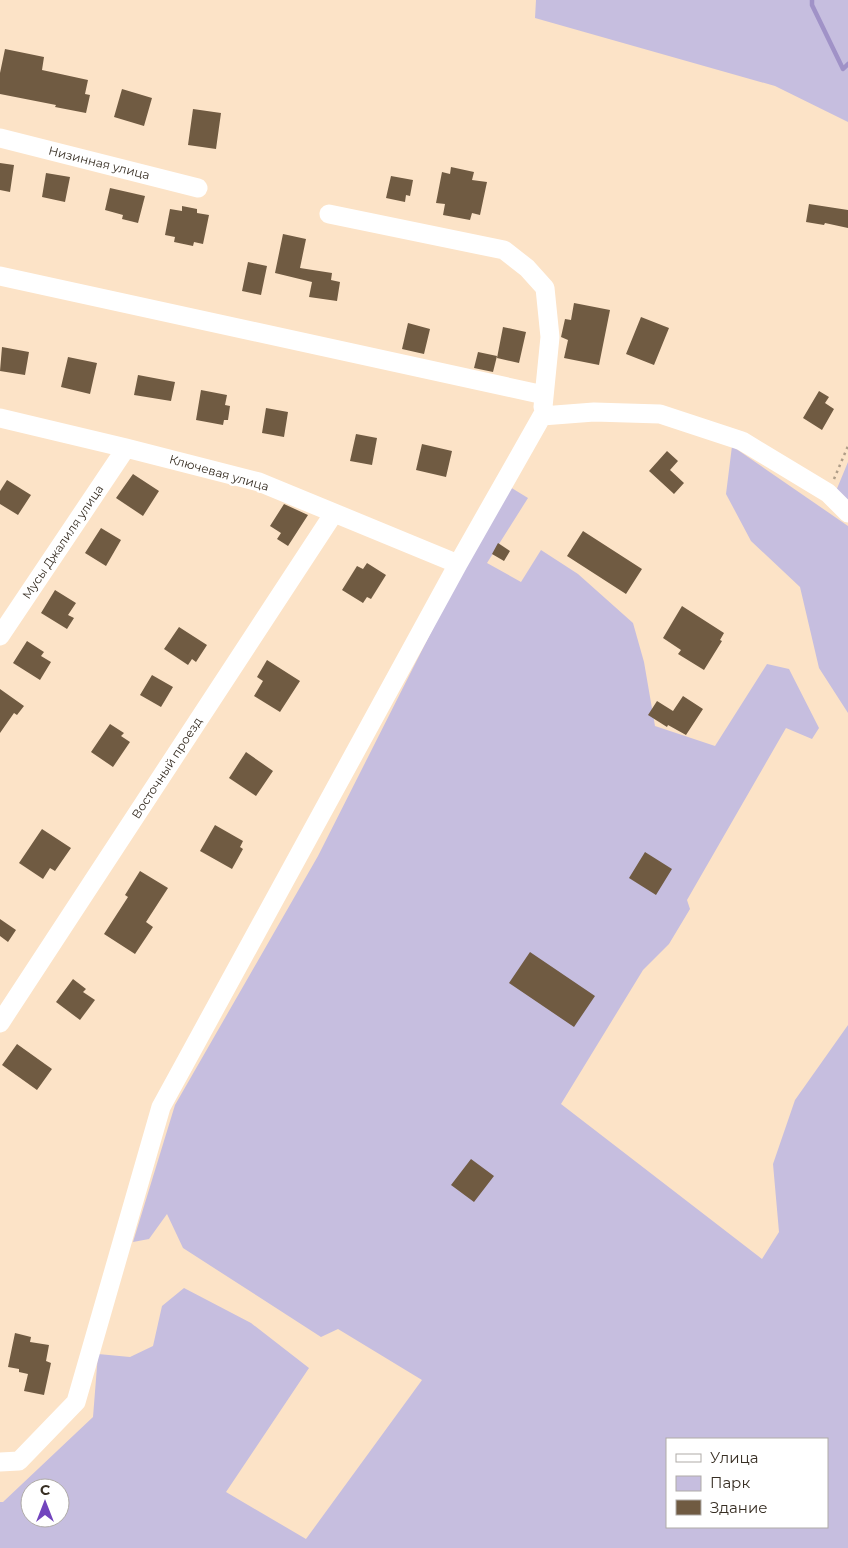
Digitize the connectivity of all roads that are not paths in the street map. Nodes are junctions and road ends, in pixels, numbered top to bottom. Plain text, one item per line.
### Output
1 (0, 138) edge
2 (198, 188) dead end
3 (329, 214) dead end
4 (0, 276) edge
5 (544, 395) junction
6 (542, 416) junction
7 (0, 418) edge
8 (126, 448) junction
9 (334, 513) junction
10 (848, 513) edge
11 (458, 564) junction
12 (0, 636) edge
13 (0, 1023) edge
14 (0, 1462) edge

1 - 2 street, Низинная улица
3 - 5 street
4 - 5 street
5 - 6 street
6 - 10 street
6 - 11 street
7 - 8 street, Ключевая улица
8 - 9 street, Ключевая улица
8 - 12 street, Мусы Джалиля улица
9 - 11 street, Ключевая улица
9 - 13 street, Восточный проезд
11 - 14 street

